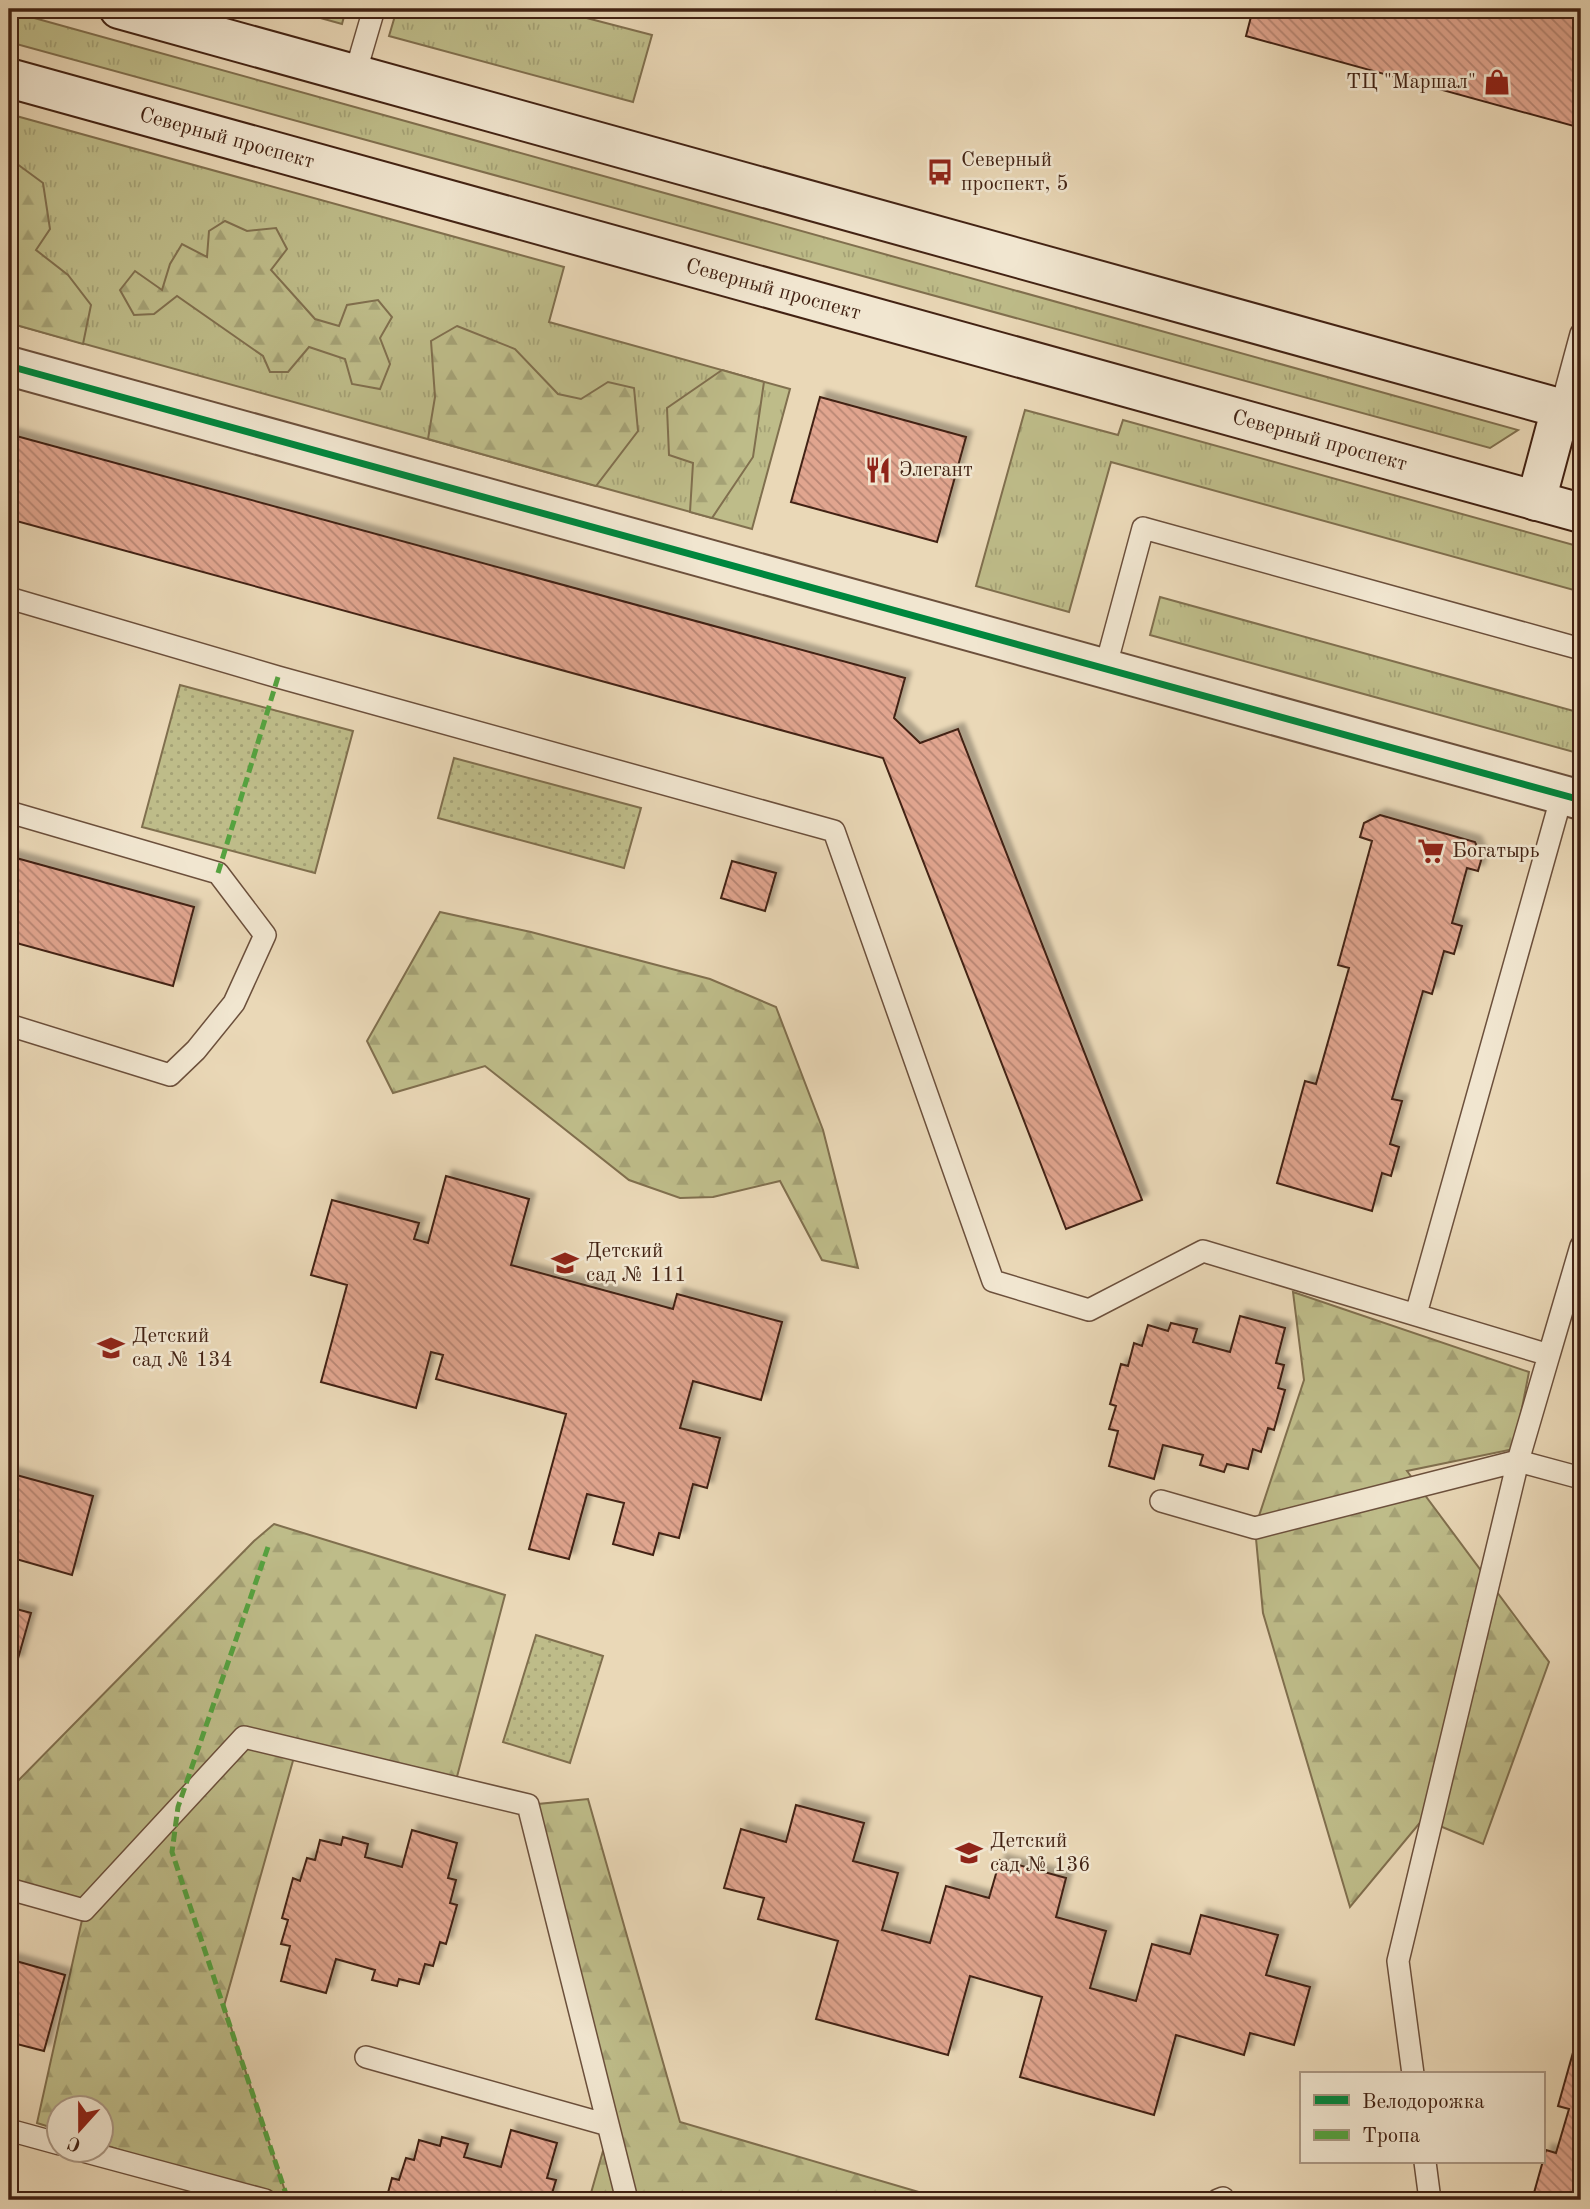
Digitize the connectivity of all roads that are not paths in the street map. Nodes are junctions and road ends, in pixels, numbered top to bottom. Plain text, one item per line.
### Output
1 (119, 9) edge
2 (374, 9) edge
3 (355, 74) junction
4 (9, 78) edge
5 (1581, 334) edge
6 (9, 366) edge
7 (1571, 411) edge
8 (1536, 501) junction
9 (1581, 513) edge
10 (9, 598) edge
11 (1581, 649) edge
12 (1105, 669) junction
13 (1572, 798) edge
14 (9, 812) edge
15 (9, 1025) edge
16 (1581, 1246) edge
17 (1416, 1314) junction
18 (1549, 1355) junction
19 (1518, 1461) junction
20 (1581, 1478) edge
21 (1161, 1501) dead end
22 (9, 1889) edge
23 (366, 2057) dead end
24 (1413, 2072) edge
25 (608, 2125) junction
26 (9, 2130) edge
27 (46, 2140) edge
28 (116, 2160) edge
29 (1425, 2164) edge
30 (265, 2200) edge
31 (627, 2200) edge
32 (1430, 2200) edge

1 - 3 main road
2 - 3 lane
3 - 7 main road
4 - 8 main road, Северный проспект
5 - 7 lane
6 - 12 main road
7 - 8 main road
8 - 9 main road, Северный проспект
10 - 17 lane
11 - 12 lane
12 - 13 main road
13 - 17 lane
14 - 15 lane
16 - 18 lane
17 - 18 lane
18 - 19 lane
19 - 20 lane
19 - 21 lane
19 - 24 lane
22 - 25 lane
23 - 25 lane
25 - 31 lane
26 - 27 lane
28 - 30 lane
29 - 32 lane

